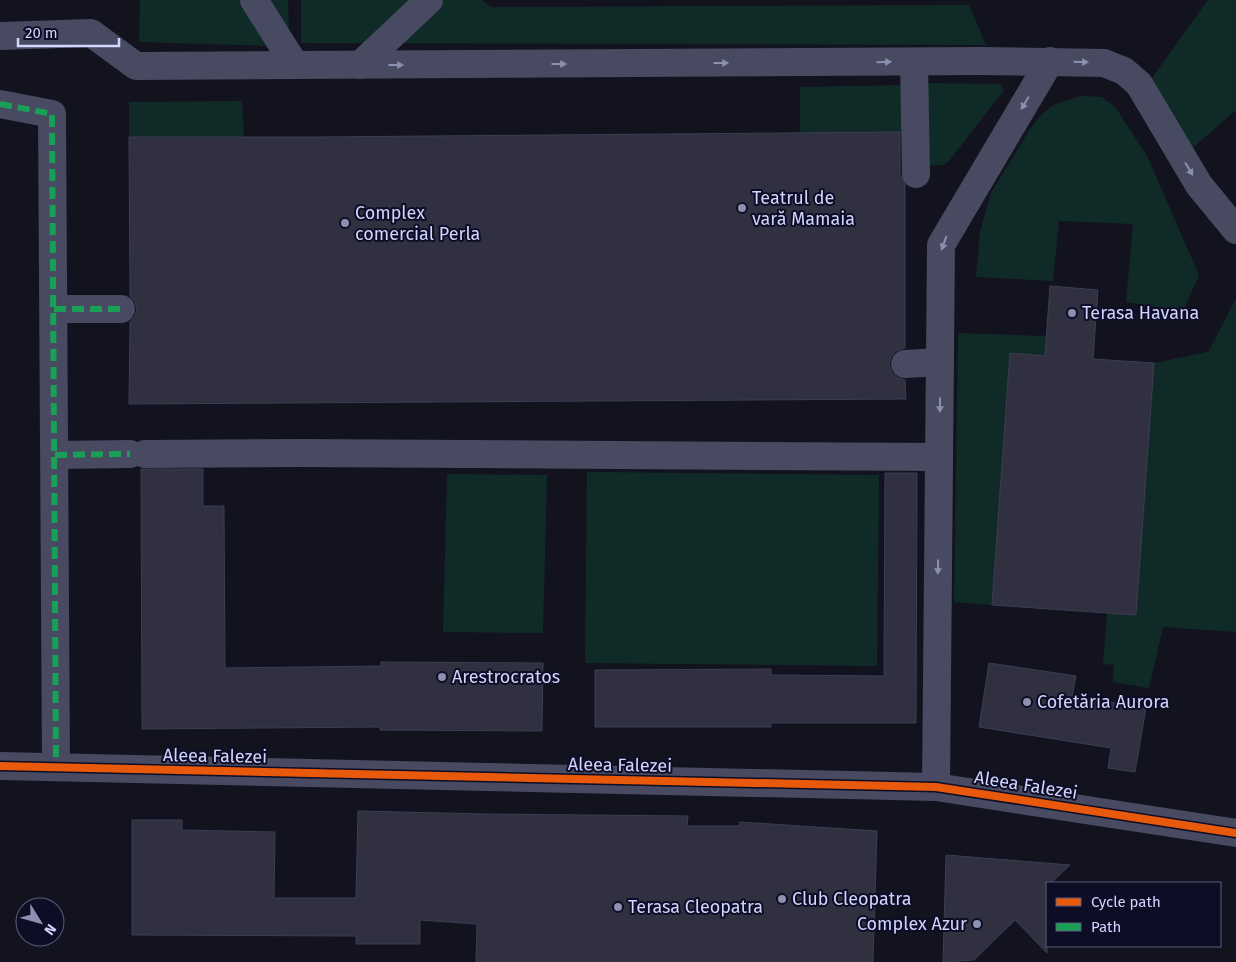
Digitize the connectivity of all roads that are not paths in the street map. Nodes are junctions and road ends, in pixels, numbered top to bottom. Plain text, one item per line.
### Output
1 (254, 0) edge
2 (428, 0) edge
3 (0, 36) edge
4 (1050, 61) junction
5 (914, 62) junction
6 (295, 65) junction
7 (360, 65) junction
8 (0, 104) edge
9 (916, 174) dead end
10 (1236, 230) edge
11 (54, 309) junction
12 (120, 309) dead end
13 (940, 362) junction
14 (905, 364) dead end
15 (54, 455) junction
16 (939, 457) junction
17 (0, 766) edge
18 (56, 767) junction
19 (936, 787) junction
20 (1236, 833) edge

1 - 6 street
2 - 7 street
3 - 6 street
4 - 5 street
4 -> 10 street
4 -> 13 street
7 -> 5 street
5 - 9 street
6 - 7 street
8 - 11 street
11 - 12 street
11 - 15 street
13 - 14 street
13 -> 16 street
15 - 16 street
15 - 18 street
16 -> 19 street
17 - 18 street, Aleea Falezei
18 - 19 street, Aleea Falezei
19 - 20 street, Aleea Falezei

